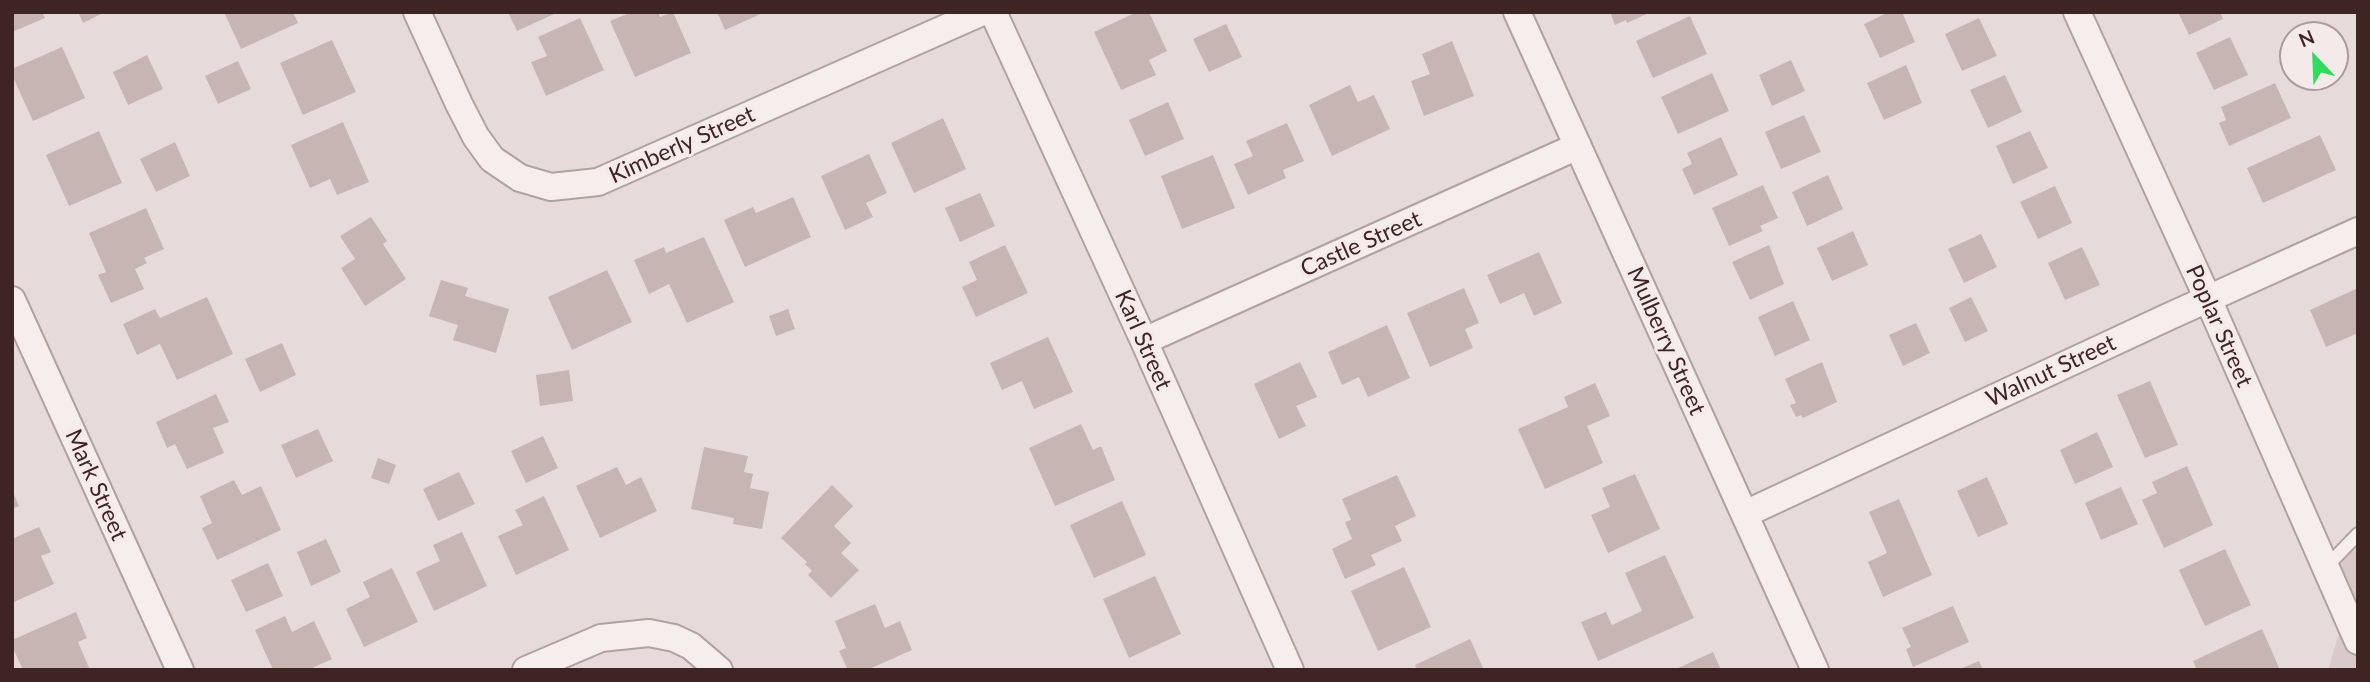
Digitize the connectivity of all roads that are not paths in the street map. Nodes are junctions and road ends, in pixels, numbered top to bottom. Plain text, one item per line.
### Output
1 (417, 12) edge
2 (982, 12) edge
3 (993, 12) edge
4 (1517, 12) edge
5 (2077, 12) edge
6 (1578, 146) junction
7 (2358, 231) edge
8 (2208, 299) junction
9 (12, 300) edge
10 (1144, 341) junction
11 (1745, 514) junction
12 (2358, 534) edge
13 (2325, 568) junction
14 (2358, 640) edge
15 (180, 670) edge
16 (526, 670) edge
17 (719, 670) edge
18 (1290, 670) edge
19 (1815, 670) edge

1 - 2 street, Kimberly Street
3 - 10 street, Karl Street
4 - 6 street, Mulberry Street
5 - 8 street, Poplar Street
6 - 10 street, Castle Street
6 - 11 street, Mulberry Street
7 - 8 street, Walnut Street
8 - 11 street, Walnut Street
8 - 13 street, Poplar Street
9 - 15 street, Mark Street
10 - 18 street, Karl Street
11 - 19 street, Mulberry Street
12 - 13 lane
13 - 14 street, Poplar Street
16 - 17 street

